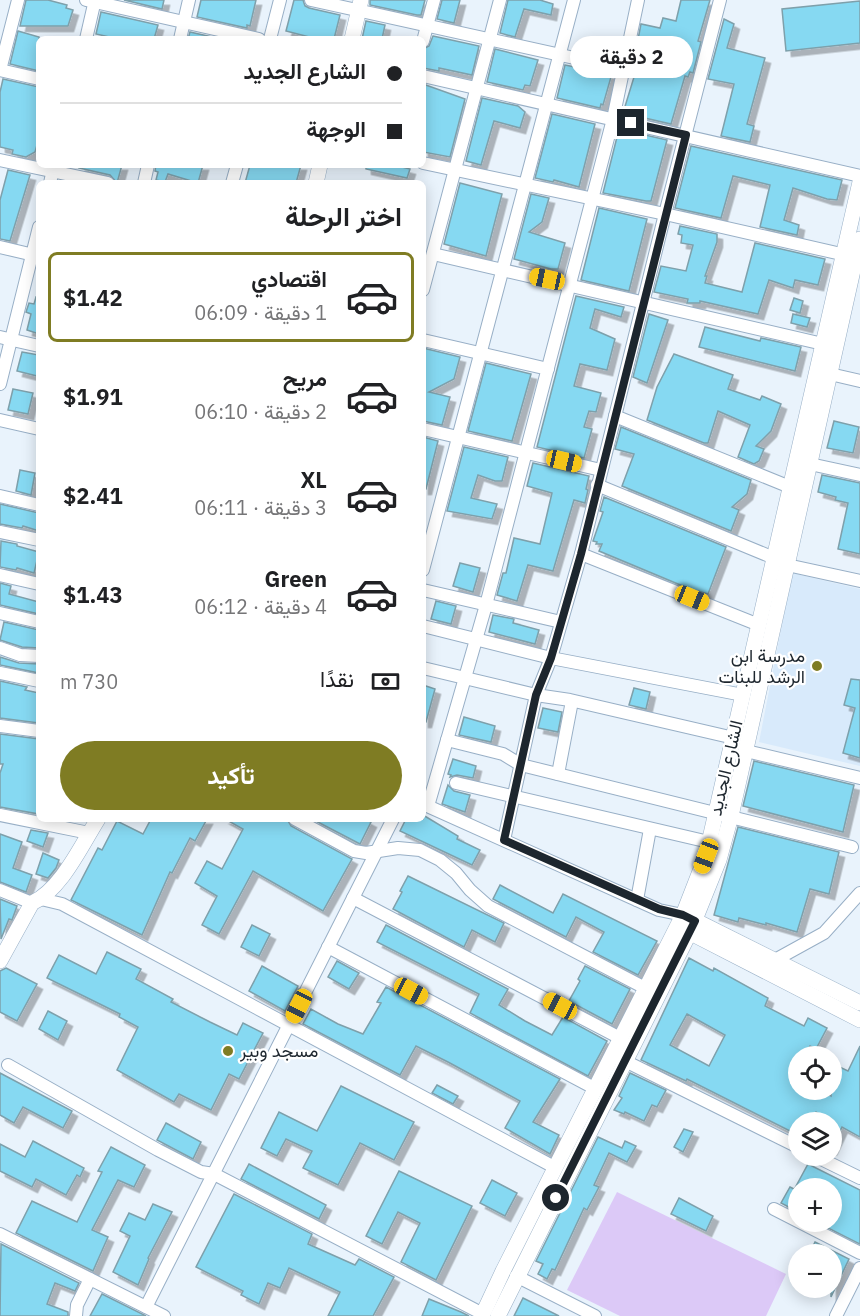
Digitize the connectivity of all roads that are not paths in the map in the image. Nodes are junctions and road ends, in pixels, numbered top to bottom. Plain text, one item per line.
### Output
1 (18, 0) edge
2 (189, 0) edge
3 (280, 0) edge
4 (311, 0) edge
5 (434, 0) edge
6 (500, 0) edge
7 (574, 0) edge
8 (638, 0) edge
9 (720, 0) edge
10 (92, 1) edge
11 (360, 5) edge
12 (184, 22) junction
13 (427, 25) junction
14 (86, 36) edge
15 (181, 36) edge
16 (246, 36) edge
17 (271, 36) edge
18 (353, 36) edge
19 (424, 36) edge
20 (490, 40) junction
21 (560, 54) junction
22 (624, 69) junction
23 (426, 77) edge
24 (36, 78) edge
25 (477, 88) junction
26 (547, 104) junction
27 (613, 119) junction
28 (686, 135) junction
29 (0, 160) edge
30 (426, 164) edge
31 (455, 170) junction
32 (52, 173) edge
33 (860, 176) edge
34 (91, 180) edge
35 (860, 182) edge
36 (525, 185) junction
37 (591, 198) junction
38 (664, 214) junction
39 (860, 239) edge
40 (0, 247) edge
41 (433, 254) junction
42 (36, 255) edge
43 (853, 257) edge
44 (503, 270) junction
45 (426, 279) edge
46 (569, 284) junction
47 (643, 301) junction
48 (6, 338) edge
49 (426, 341) edge
50 (823, 344) junction
51 (36, 345) edge
52 (481, 353) junction
53 (548, 369) junction
54 (830, 374) junction
55 (860, 381) edge
56 (0, 384) edge
57 (615, 416) junction
58 (0, 420) edge
59 (36, 428) edge
60 (426, 430) edge
61 (458, 437) junction
62 (526, 452) junction
63 (810, 464) junction
64 (602, 470) junction
65 (860, 476) edge
66 (597, 485) junction
67 (790, 487) junction
68 (0, 496) edge
69 (36, 504) edge
70 (0, 532) edge
71 (36, 539) edge
72 (581, 554) junction
73 (426, 559) edge
74 (780, 561) junction
75 (0, 574) edge
76 (860, 581) edge
77 (36, 583) edge
78 (426, 591) edge
79 (486, 605) junction
80 (0, 613) edge
81 (36, 621) edge
82 (561, 622) junction
83 (759, 625) junction
84 (426, 627) edge
85 (477, 638) junction
86 (0, 648) edge
87 (36, 656) edge
88 (551, 658) junction
89 (426, 669) edge
90 (0, 673) edge
91 (465, 677) junction
92 (36, 680) edge
93 (536, 695) junction
94 (743, 695) junction
95 (572, 700) junction
96 (0, 726) edge
97 (36, 731) edge
98 (734, 738) junction
99 (447, 740) junction
100 (746, 751) junction
101 (520, 765) junction
102 (558, 774) junction
103 (860, 778) edge
104 (456, 783) dead end
105 (514, 797) junction
106 (426, 805) edge
107 (0, 815) edge
108 (724, 815) junction
109 (96, 822) edge
110 (301, 822) edge
111 (391, 822) edge
112 (650, 829) junction
113 (89, 833) junction
114 (504, 840) junction
115 (709, 842) junction
116 (852, 847) dead end
117 (377, 850) junction
118 (0, 890) edge
119 (860, 893) edge
120 (353, 898) junction
121 (637, 900) junction
122 (36, 901) junction
123 (687, 924) junction
124 (328, 947) junction
125 (2, 954) edge
126 (776, 960) junction
127 (647, 989) junction
128 (860, 1003) edge
129 (860, 1020) edge
130 (290, 1025) junction
131 (622, 1039) junction
132 (620, 1058) junction
133 (8, 1065) dead end
134 (596, 1089) junction
135 (788, 1142) edge
136 (835, 1166) edge
137 (556, 1168) junction
138 (214, 1174) junction
139 (860, 1178) edge
140 (774, 1209) dead end
141 (0, 1234) edge
142 (860, 1253) edge
143 (860, 1268) edge
144 (516, 1276) junction
145 (90, 1279) junction
146 (146, 1307) junction
147 (488, 1315) edge
148 (76, 1316) edge
149 (164, 1316) edge
150 (595, 1316) edge
151 (836, 1316) edge

1 - 24 street
2 - 12 street
3 - 17 street
4 - 11 street
5 - 13 street
6 - 20 street
7 - 21 street
8 - 22 street
9 - 28 street
10 - 12 street
10 - 14 street
11 - 13 street
11 - 18 street
12 - 15 street
12 - 16 street
13 - 19 street
13 - 20 street
20 - 21 street
20 - 25 street
21 - 22 street
21 - 26 street
22 - 27 street
23 - 25 street
25 - 26 street
25 - 31 street
26 - 27 street
26 - 36 street
27 - 28 street
27 - 37 street
28 - 33 street
28 - 38 street
29 - 32 street
30 - 31 street
31 - 36 street
31 - 41 street
32 - 34 street
35 - 43 street, الشارع الجديد
36 - 37 street
36 - 44 street
37 - 38 street
37 - 46 street
38 - 43 street
38 - 47 street
39 - 43 street, الشارع الجديد
40 - 42 street
41 - 44 street
41 - 45 street
42 - 48 street
43 - 50 street, الشارع الجديد
43 - 54 street, الشارع الجديد
44 - 46 street
44 - 52 street
46 - 47 street
46 - 53 street
47 - 50 street
47 - 57 street
48 - 51 street
48 - 56 street
49 - 52 street
50 - 67 street, الشارع الجديد
52 - 53 street
52 - 61 street
53 - 62 street
54 - 55 street
54 - 63 street, الشارع الجديد
57 - 64 street
57 - 67 street
58 - 59 street
60 - 61 street
61 - 62 street
61 - 73 street
62 - 64 street
62 - 79 street
63 - 65 street
63 - 74 street, الشارع الجديد
64 - 66 street
66 - 72 street
66 - 74 street
67 - 74 street, الشارع الجديد
68 - 69 street
70 - 71 street
72 - 82 street
72 - 83 street
74 - 76 street
74 - 83 street, الشارع الجديد
74 - 100 street, الشارع الجديد
75 - 77 street
78 - 79 street
79 - 82 street
79 - 85 street
80 - 81 street
82 - 88 street
83 - 94 street, الشارع الجديد
84 - 85 street
85 - 88 street
85 - 91 street
86 - 87 street
88 - 93 street
88 - 94 street
89 - 91 street
90 - 92 street
91 - 93 street
91 - 99 street
93 - 95 street
93 - 101 street
94 - 98 street, الشارع الجديد
95 - 98 street
95 - 102 street
96 - 97 street
98 - 108 street, الشارع الجديد
99 - 101 street
99 - 106 street
100 - 103 street
100 - 108 street, الشارع الجديد
101 - 102 street
101 - 105 street
102 - 108 street
104 - 105 street
105 - 112 street
105 - 114 street
106 - 114 street
107 - 113 street
108 - 115 street, الشارع الجديد
108 - 116 street
108 - 123 street, الشارع الجديد
109 - 113 street
110 - 117 street
111 - 117 street
112 - 115 street
112 - 121 street
113 - 122 street
114 - 121 street
115 - 123 street, الشارع الجديد
117 - 120 street
117 - 127 street
118 - 122 street
119 - 126 street
120 - 124 street
120 - 131 street
121 - 123 street
122 - 125 street
122 - 130 street
123 - 126 street
123 - 127 street, الشارع الجديد
123 - 129 street
123 - 132 street, الشارع الجديد
124 - 130 street
124 - 134 street
126 - 128 street
127 - 131 street, الشارع الجديد
130 - 137 street
130 - 138 street
131 - 132 street, الشارع الجديد
132 - 134 street, الشارع الجديد
132 - 135 street
132 - 144 street, الشارع الجديد
133 - 138 street
134 - 137 street, الشارع الجديد
136 - 139 street
137 - 147 street, الشارع الجديد
138 - 146 street
138 - 147 street
140 - 142 street
141 - 145 street
143 - 151 street
144 - 147 street, الشارع الجديد
144 - 150 street
145 - 146 street
145 - 148 street
146 - 149 street

